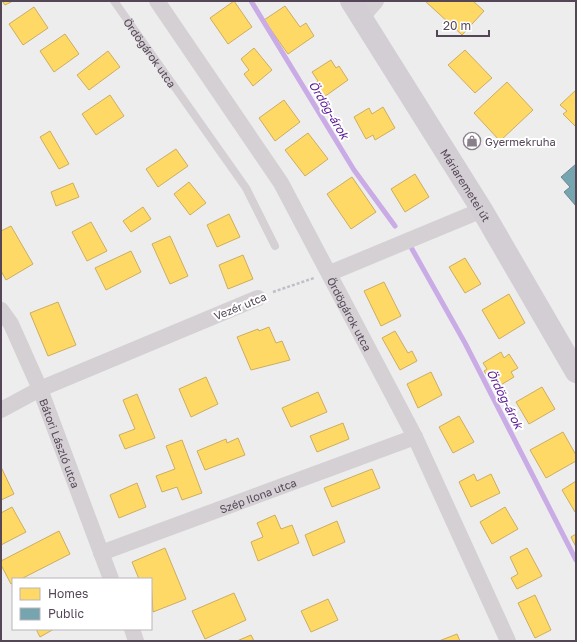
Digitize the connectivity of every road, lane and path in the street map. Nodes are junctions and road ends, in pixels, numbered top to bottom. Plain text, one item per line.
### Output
1 (114, 1) edge
2 (376, 1) edge
3 (157, 2) edge
4 (356, 9) edge
5 (482, 210) junction
6 (275, 246) dead end
7 (330, 273) junction
8 (258, 298) joint
9 (1, 310) edge
10 (576, 372) edge
11 (40, 389) junction
12 (1, 410) edge
13 (415, 437) junction
14 (101, 553) junction
15 (111, 578) edge
16 (132, 630) edge
17 (136, 641) edge
18 (508, 641) edge

1 - 6 lane, Ördögárok utca
2 - 4 street
3 - 7 street, Ördögárok utca
4 - 5 street, Máriaremetei út
5 - 7 street
5 - 10 street, Máriaremetei út
7 - 8 path, Vezér utca
7 - 13 street, Ördögárok utca
8 - 11 street, Vezér utca
9 - 11 street, Bátori László utca
11 - 12 street, Vezér utca
11 - 14 street, Bátori László utca
13 - 14 street, Szép Ilona utca
13 - 18 street, Ördögárok utca
14 - 15 street, Bátori László utca
16 - 17 street

